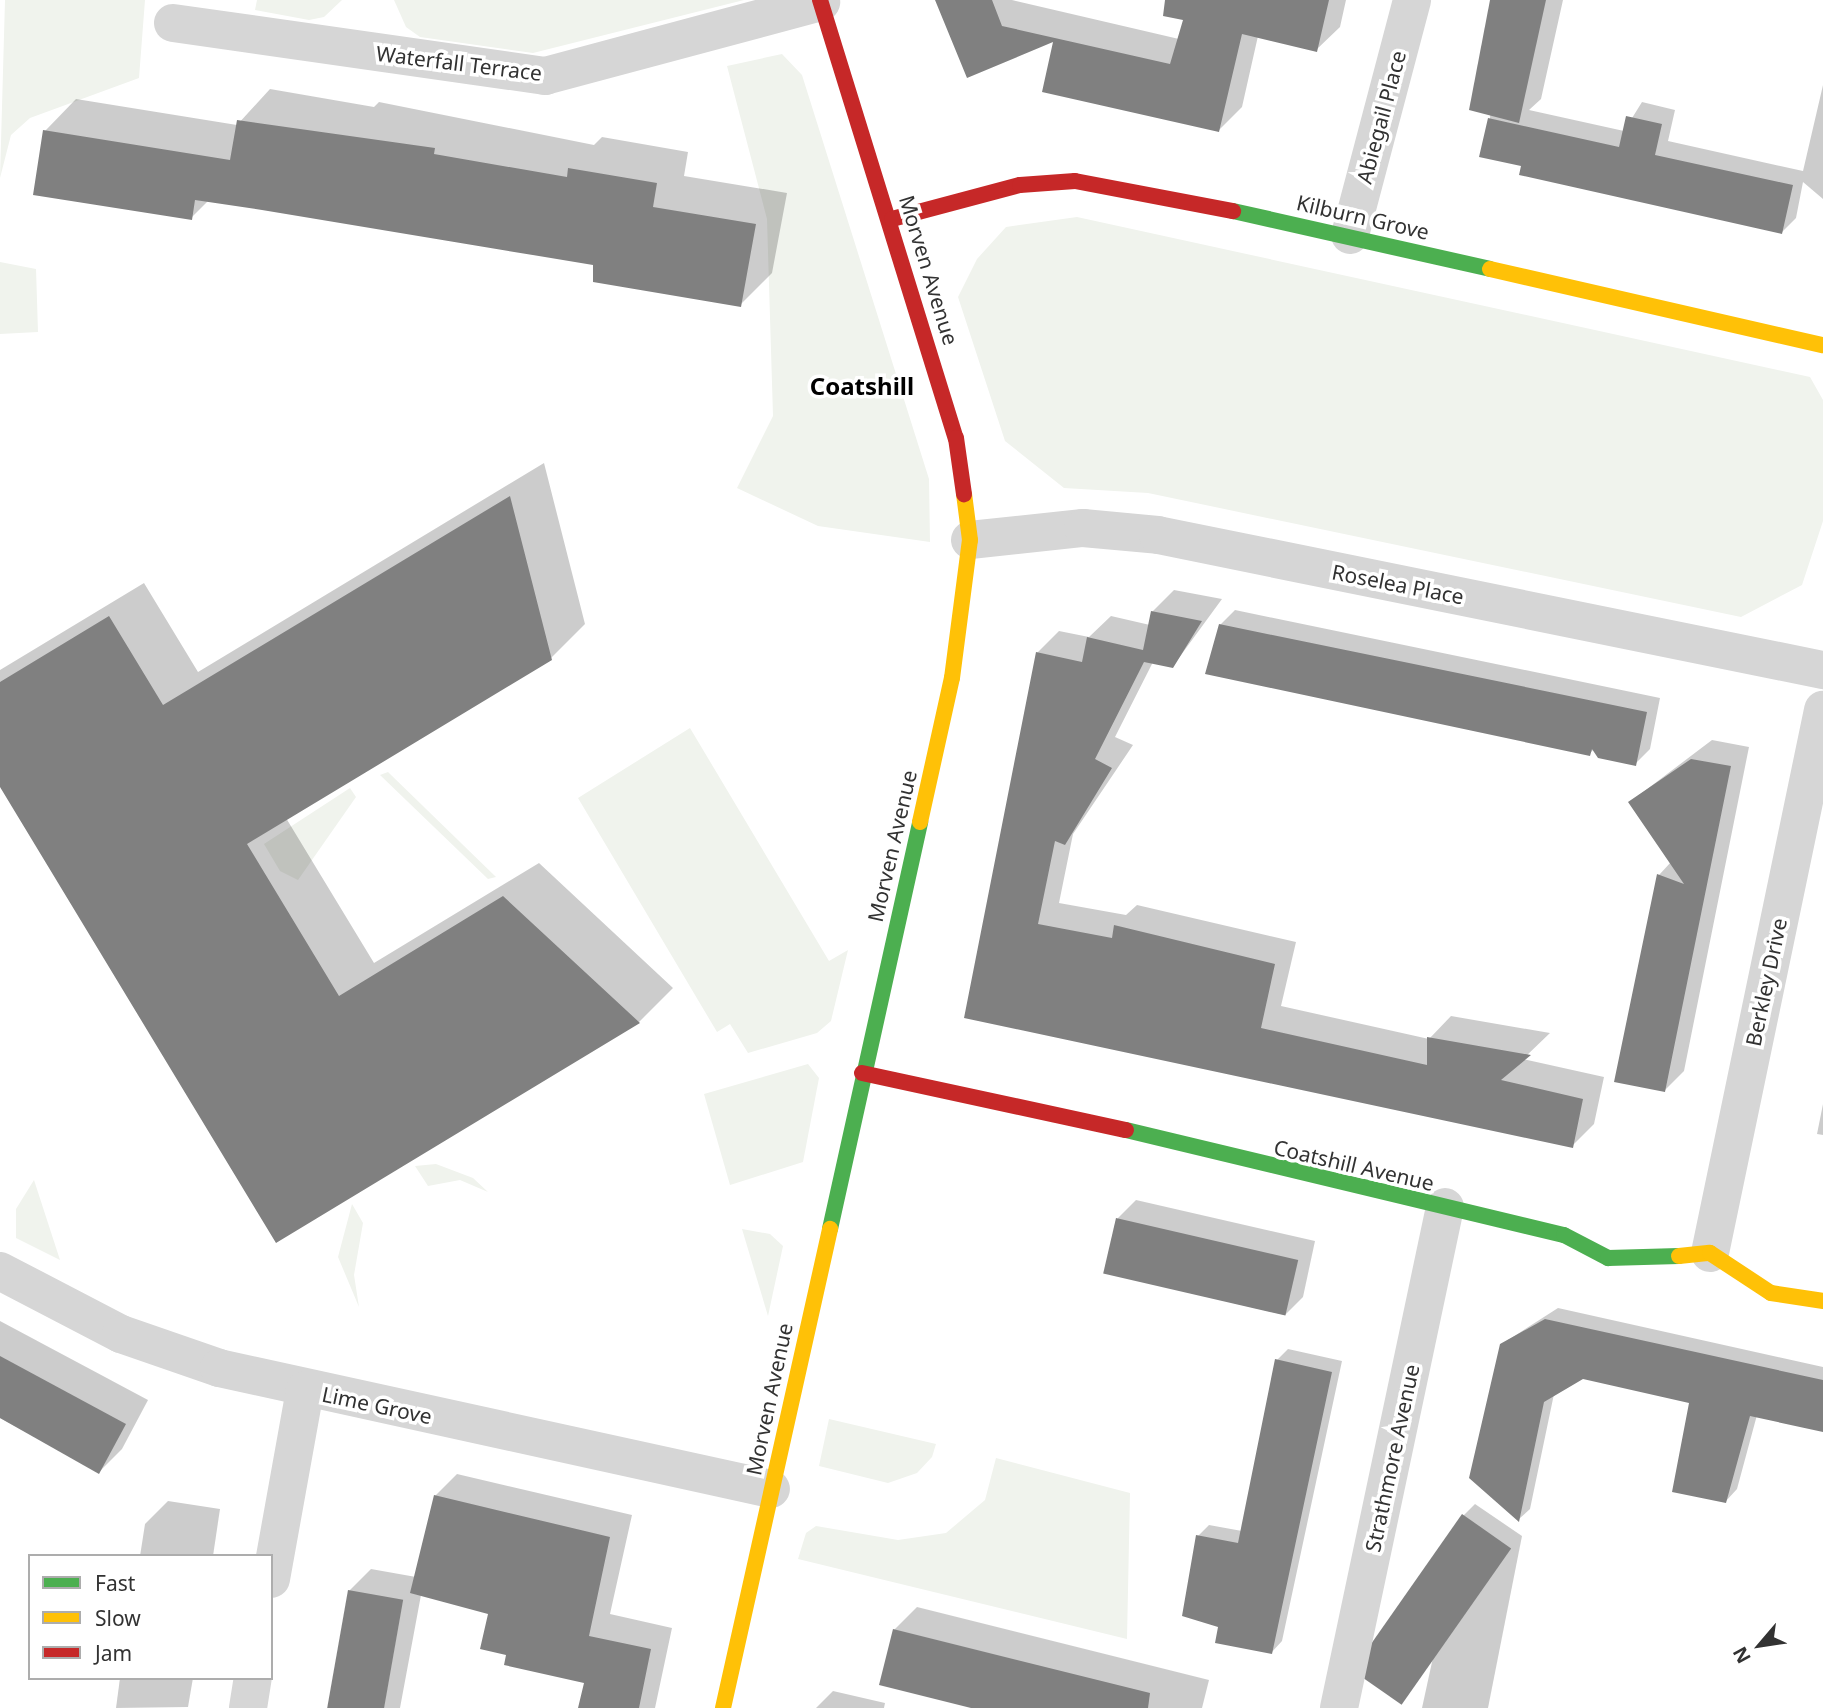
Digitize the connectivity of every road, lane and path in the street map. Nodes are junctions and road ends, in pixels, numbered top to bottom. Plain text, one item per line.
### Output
1 (1412, 0) edge
2 (821, 1) edge
3 (173, 23) dead end
4 (892, 219) junction
5 (1350, 235) junction
6 (1823, 345) edge
7 (970, 540) junction
8 (1823, 670) edge
9 (1823, 710) edge
10 (862, 1073) junction
11 (1445, 1207) junction
12 (1710, 1253) junction
13 (0, 1271) edge
14 (1823, 1301) edge
15 (305, 1390) junction
16 (771, 1489) junction
17 (273, 1568) edge
18 (253, 1680) edge
19 (248, 1708) edge
20 (723, 1708) edge
21 (1339, 1708) edge

1 - 5 street, Abiegail Place
2 - 3 street, Waterfall Terrace
2 - 4 street, Morven Avenue
4 - 5 street, Kilburn Grove
4 - 7 street, Morven Avenue
5 - 6 street, Kilburn Grove
7 - 8 street, Roselea Place
7 - 10 street, Morven Avenue
9 - 12 street, Berkley Drive
10 - 11 street, Coatshill Avenue
10 - 16 street, Morven Avenue
11 - 12 street, Coatshill Avenue
11 - 21 street, Strathmore Avenue
12 - 14 street
13 - 15 street, Lime Grove
15 - 16 street, Lime Grove
15 - 17 street
16 - 20 street, Morven Avenue
18 - 19 street

